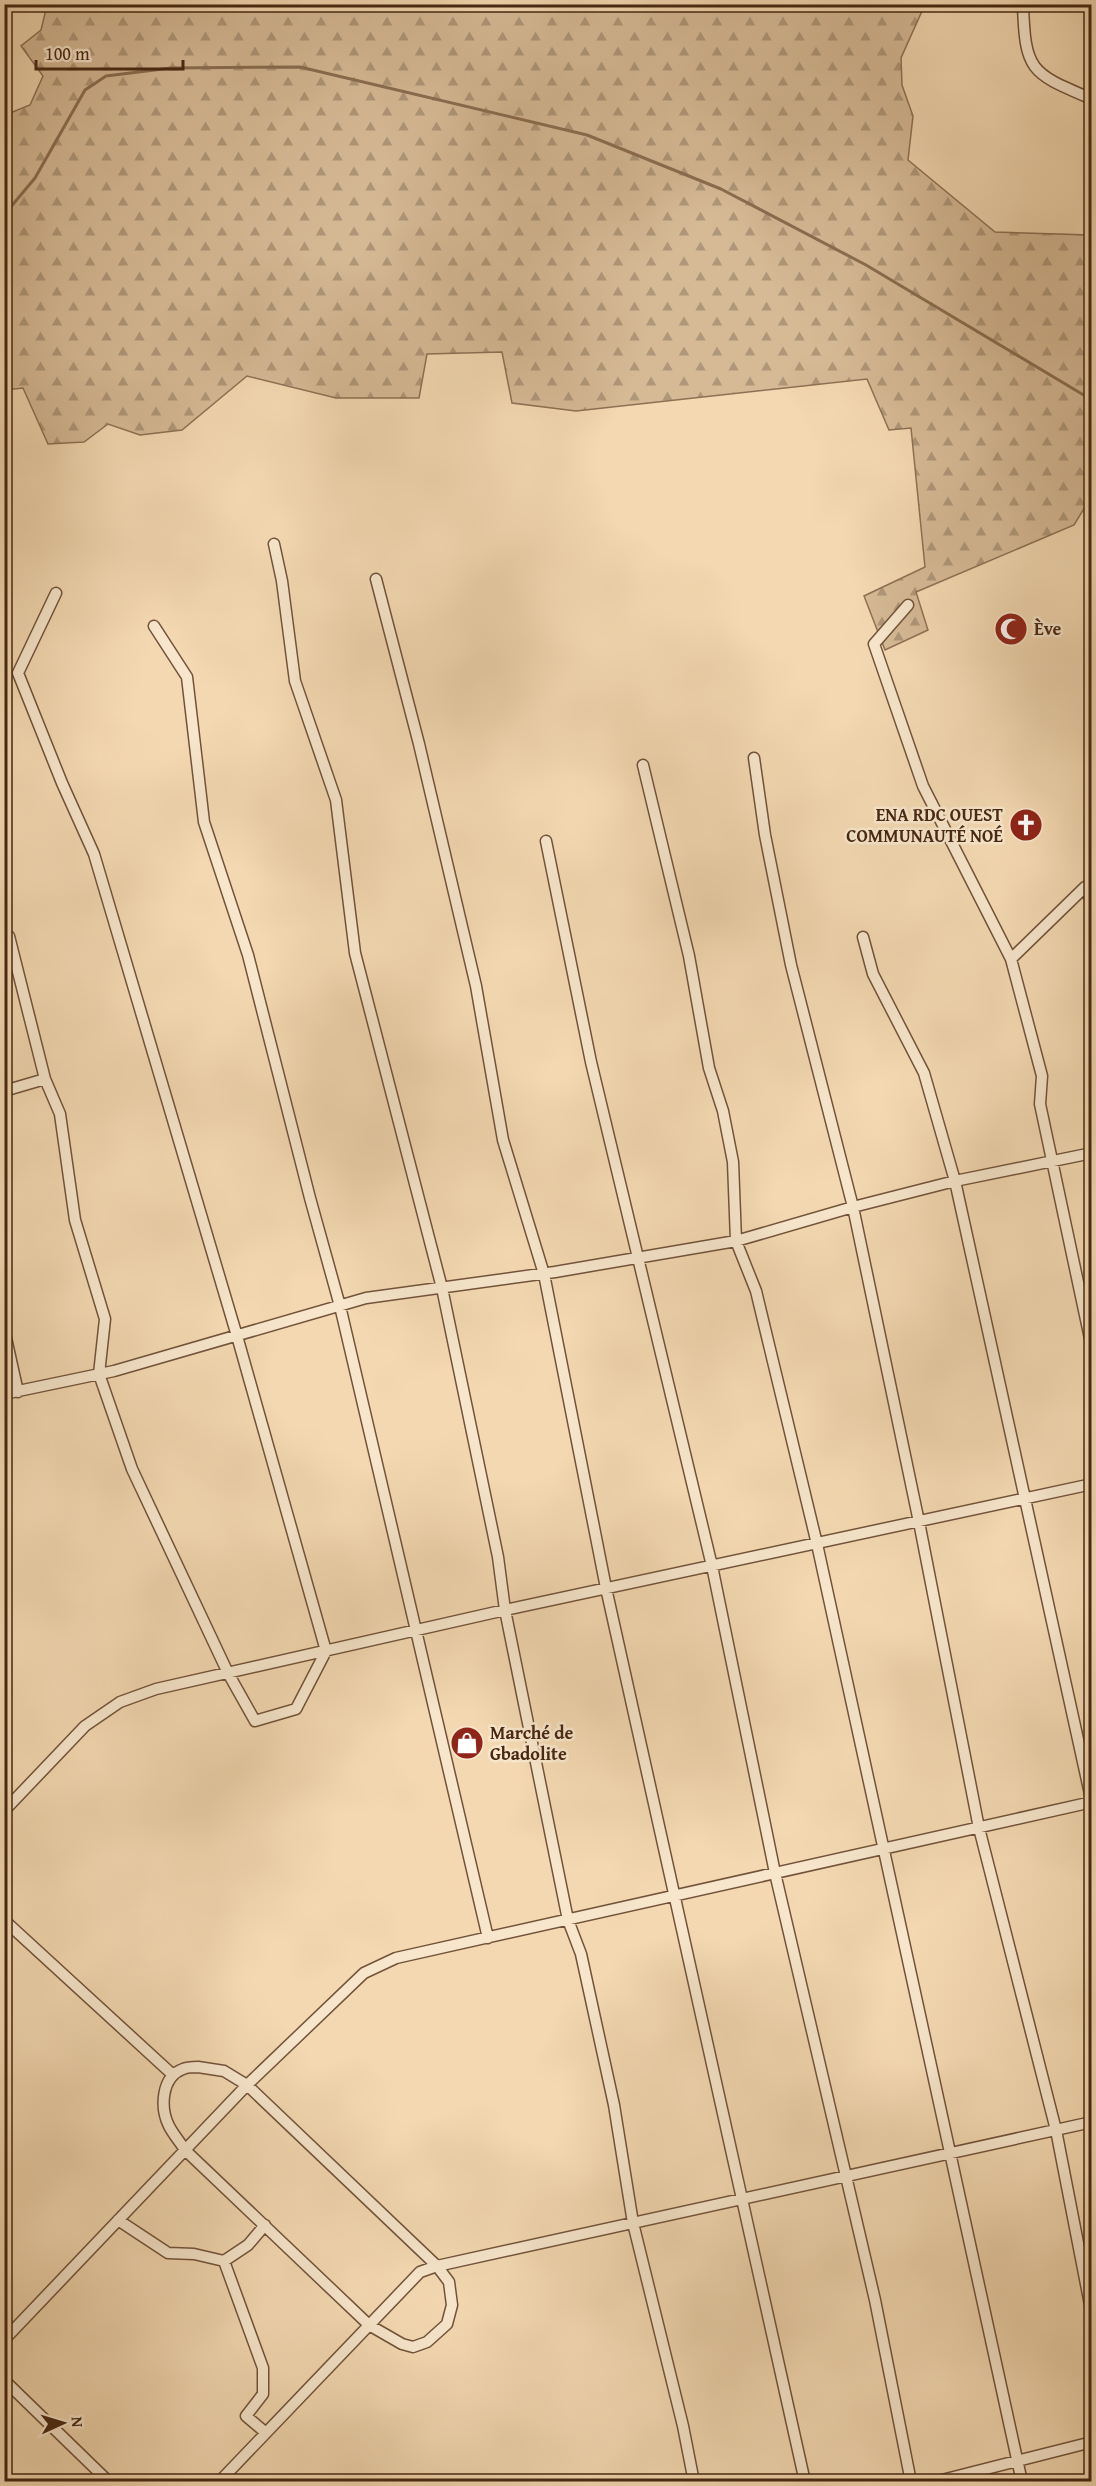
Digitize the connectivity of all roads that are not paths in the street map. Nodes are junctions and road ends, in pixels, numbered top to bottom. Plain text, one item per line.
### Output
1 (1023, 4) edge
2 (1092, 99) edge
3 (274, 544) dead end
4 (376, 579) dead end
5 (56, 593) dead end
6 (908, 605) dead end
7 (154, 626) dead end
8 (754, 758) dead end
9 (643, 765) dead end
10 (546, 841) dead end
11 (1092, 902) edge
12 (9, 936) dead end
13 (863, 937) dead end
14 (1011, 959) junction
15 (45, 1079) junction
16 (4, 1091) edge
17 (1092, 1153) edge
18 (1051, 1161) junction
19 (955, 1181) junction
20 (853, 1207) junction
21 (736, 1240) junction
22 (639, 1258) junction
23 (544, 1274) junction
24 (442, 1288) junction
25 (340, 1306) junction
26 (4, 1329) edge
27 (237, 1336) junction
28 (1092, 1348) edge
29 (99, 1374) junction
30 (18, 1392) junction
31 (4, 1394) edge
32 (1092, 1484) edge
33 (1023, 1500) junction
34 (919, 1522) junction
35 (817, 1544) junction
36 (712, 1566) junction
37 (606, 1588) junction
38 (505, 1610) junction
39 (416, 1630) junction
40 (326, 1651) junction
41 (228, 1673) junction
42 (1092, 1802) edge
43 (4, 1811) edge
44 (979, 1828) junction
45 (883, 1849) junction
46 (775, 1873) junction
47 (676, 1896) junction
48 (4, 1920) edge
49 (568, 1920) junction
50 (488, 1938) junction
51 (173, 2075) junction
52 (247, 2085) junction
53 (1092, 2122) edge
54 (1056, 2130) junction
55 (185, 2150) junction
56 (949, 2154) junction
57 (847, 2176) junction
58 (742, 2199) junction
59 (118, 2220) junction
60 (633, 2223) junction
61 (265, 2225) junction
62 (224, 2261) junction
63 (437, 2266) junction
64 (1092, 2315) edge
65 (369, 2325) junction
66 (4, 2340) edge
67 (4, 2380) edge
68 (266, 2433) junction
69 (1092, 2442) edge
70 (1018, 2460) junction
71 (225, 2480) edge
72 (110, 2481) edge
73 (694, 2481) edge
74 (805, 2481) edge
75 (911, 2481) edge
76 (934, 2481) edge
77 (1022, 2481) edge

1 - 2 street
3 - 24 street
4 - 23 street
5 - 27 street
6 - 14 street
7 - 25 street
8 - 20 street
9 - 21 street
10 - 22 street
11 - 14 street
12 - 15 street
13 - 19 street
14 - 18 street
15 - 16 street
15 - 29 street
17 - 18 street
18 - 19 street
18 - 28 street
19 - 20 street
19 - 33 street
20 - 21 street
20 - 34 street
21 - 22 street
21 - 35 street
22 - 23 street
22 - 36 street
23 - 24 street
23 - 37 street
24 - 25 street
24 - 38 street
25 - 27 street
25 - 39 street
26 - 30 street
27 - 29 street
27 - 40 street
29 - 30 street
29 - 41 street
30 - 31 street
32 - 33 street
33 - 34 street
33 - 42 street
34 - 35 street
34 - 44 street
35 - 36 street
35 - 45 street
36 - 37 street
36 - 46 street
37 - 38 street
37 - 47 street
38 - 39 street
38 - 49 street
39 - 40 street
39 - 50 street
40 - 41 street
40 - 41 street
41 - 43 street
42 - 44 street
44 - 45 street
44 - 54 street
45 - 46 street
45 - 56 street
46 - 47 street
46 - 57 street
47 - 49 street
47 - 58 street
48 - 51 street
49 - 50 street
49 - 60 street
50 - 52 street
51 - 52 street
51 - 55 street
52 - 55 street
52 - 63 street
53 - 54 street
54 - 56 street
54 - 64 street
55 - 59 street
55 - 61 street
56 - 57 street
56 - 70 street
57 - 58 street
57 - 75 street
58 - 60 street
58 - 74 street
59 - 62 street
59 - 66 street
60 - 63 street
60 - 73 street
61 - 62 street
61 - 65 street
62 - 68 street
63 - 65 street
63 - 65 street
65 - 68 street
67 - 72 street
68 - 71 street
69 - 70 street
70 - 76 street
70 - 77 street

